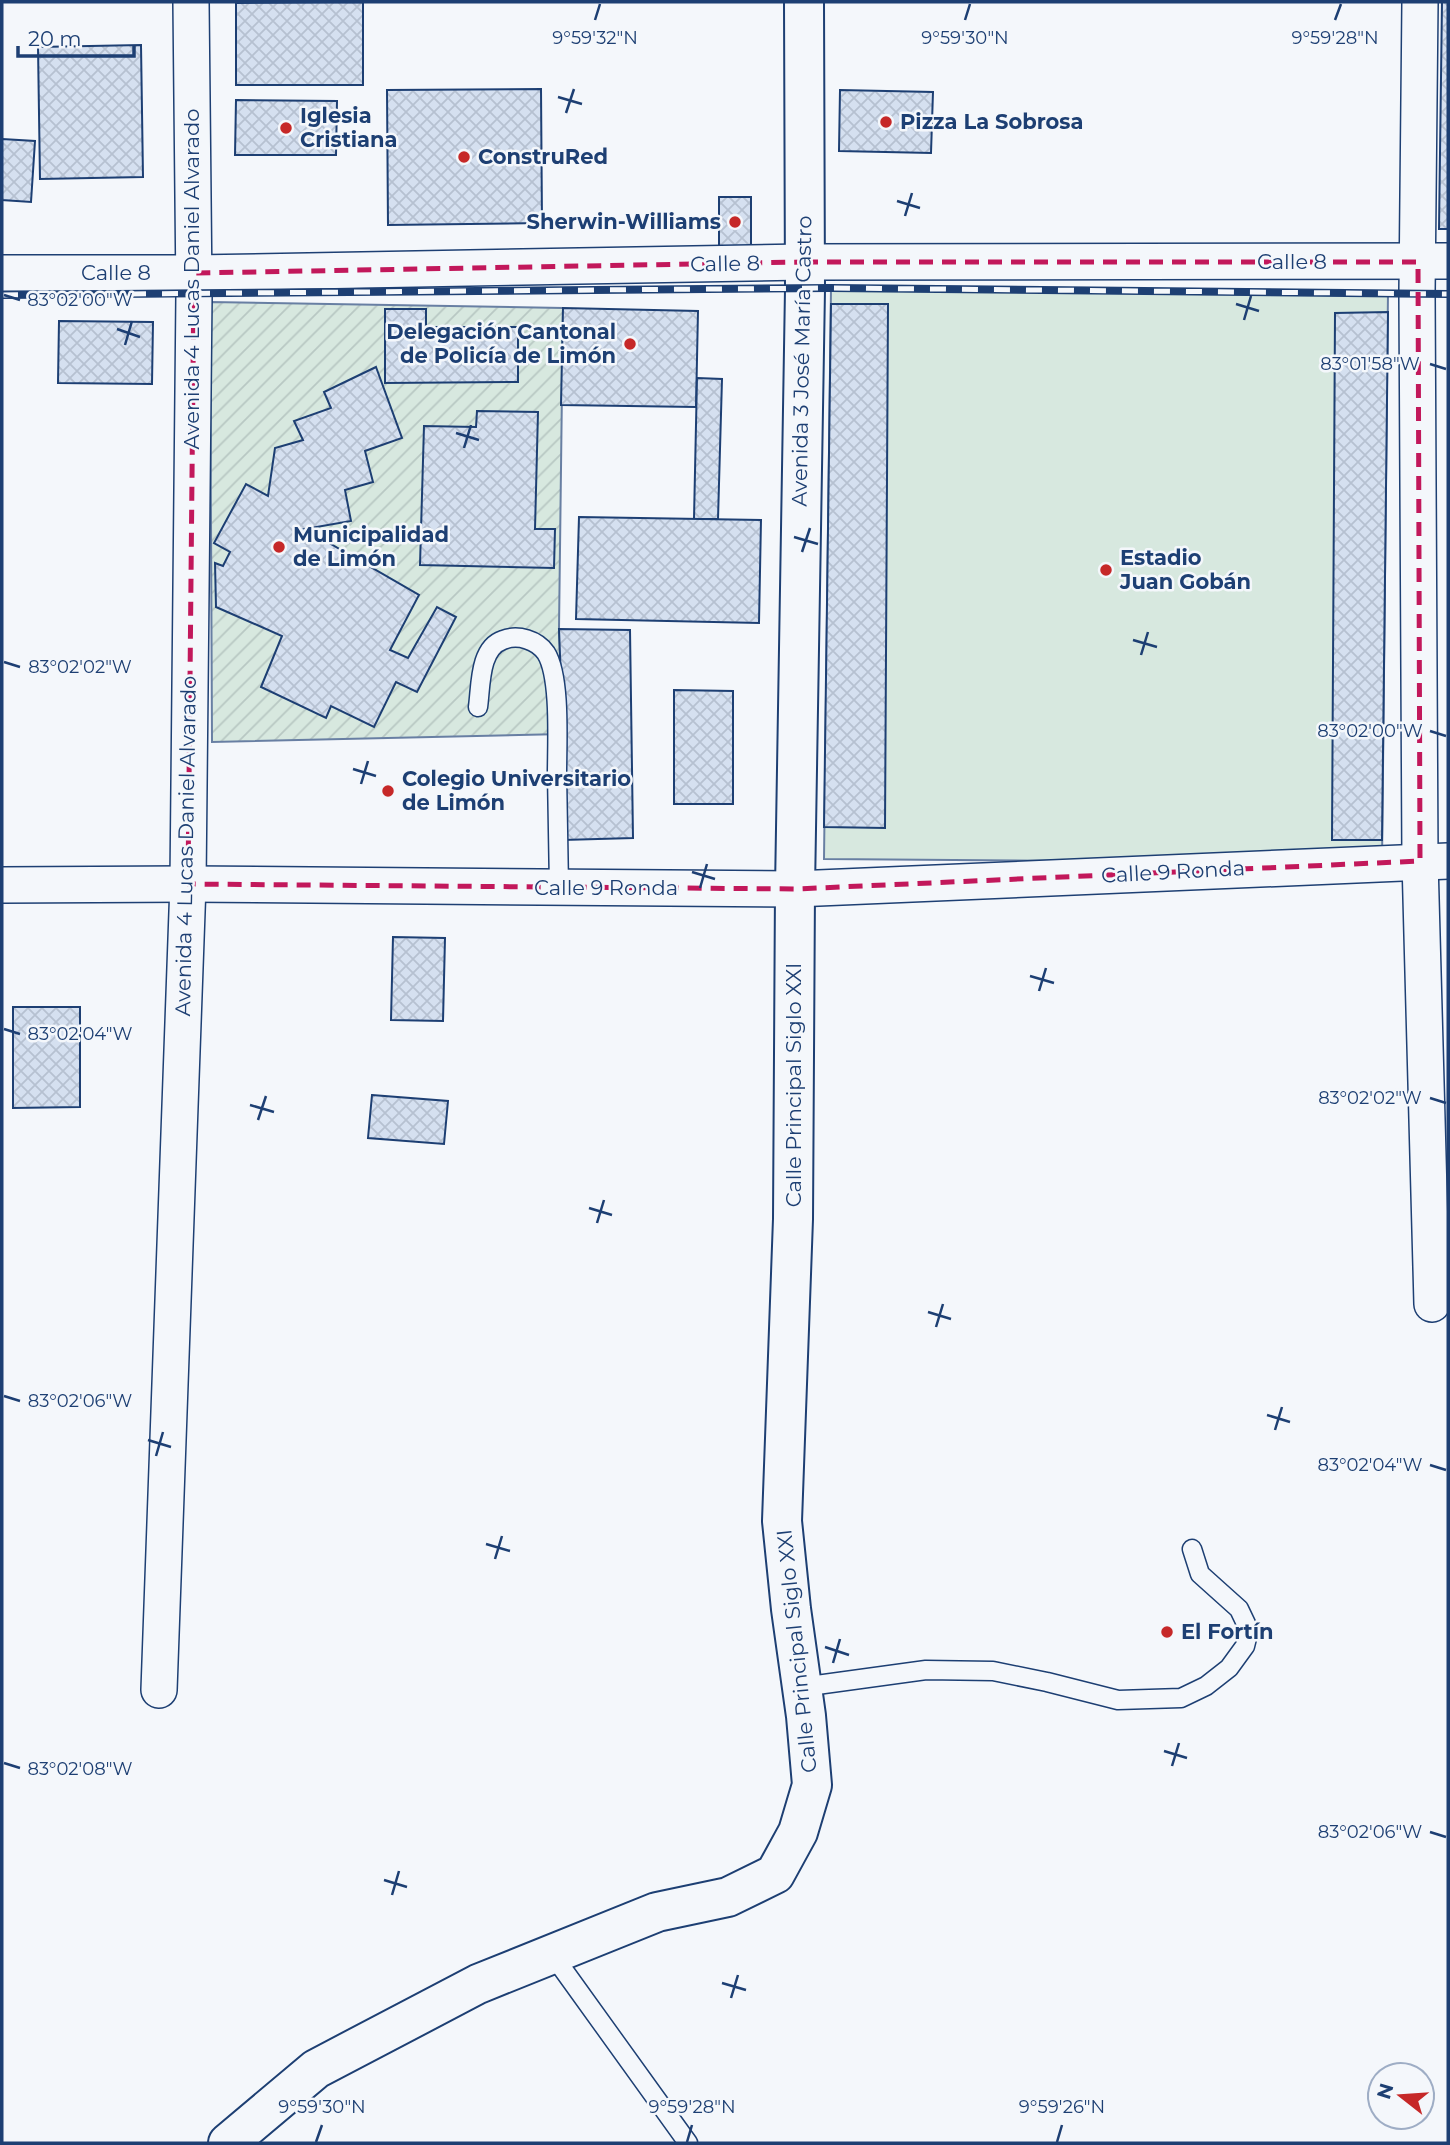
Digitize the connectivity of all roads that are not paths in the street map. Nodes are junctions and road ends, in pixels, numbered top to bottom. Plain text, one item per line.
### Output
1 (191, 2) edge
2 (804, 2) edge
3 (1420, 2) edge
4 (1433, 261) edge
5 (804, 262) junction
6 (2, 273) edge
7 (194, 273) junction
8 (478, 707) dead end
9 (1434, 861) edge
10 (188, 884) junction
11 (2, 885) edge
12 (559, 887) junction
13 (795, 889) junction
14 (1432, 1304) dead end
15 (1192, 1549) dead end
16 (802, 1687) junction
17 (159, 1690) dead end
18 (551, 1954) junction
19 (228, 2143) edge
20 (688, 2143) edge

1 - 7 street, Avenida 4 Lucas Daniel Alvarado
2 - 5 street, Avenida 3 José María Castro
3 - 4 street
4 - 5 street, Calle 8
4 - 9 street
5 - 7 street, Calle 8
5 - 13 street, Avenida 3 José María Castro
6 - 7 street, Calle 8
7 - 10 street, Avenida 4 Lucas Daniel Alvarado
8 - 12 lane
9 - 13 street, Calle 9 Ronda
9 - 14 street
10 - 11 street, Calle 9 Ronda
10 - 12 street, Calle 9 Ronda
10 - 17 street, Avenida 4 Lucas Daniel Alvarado
12 - 13 street, Calle 9 Ronda
13 - 16 street, Calle Principal Siglo XXI
15 - 16 lane
16 - 18 street, Calle Principal Siglo XXI
18 - 19 street, Calle Principal Siglo XXI
18 - 20 lane

